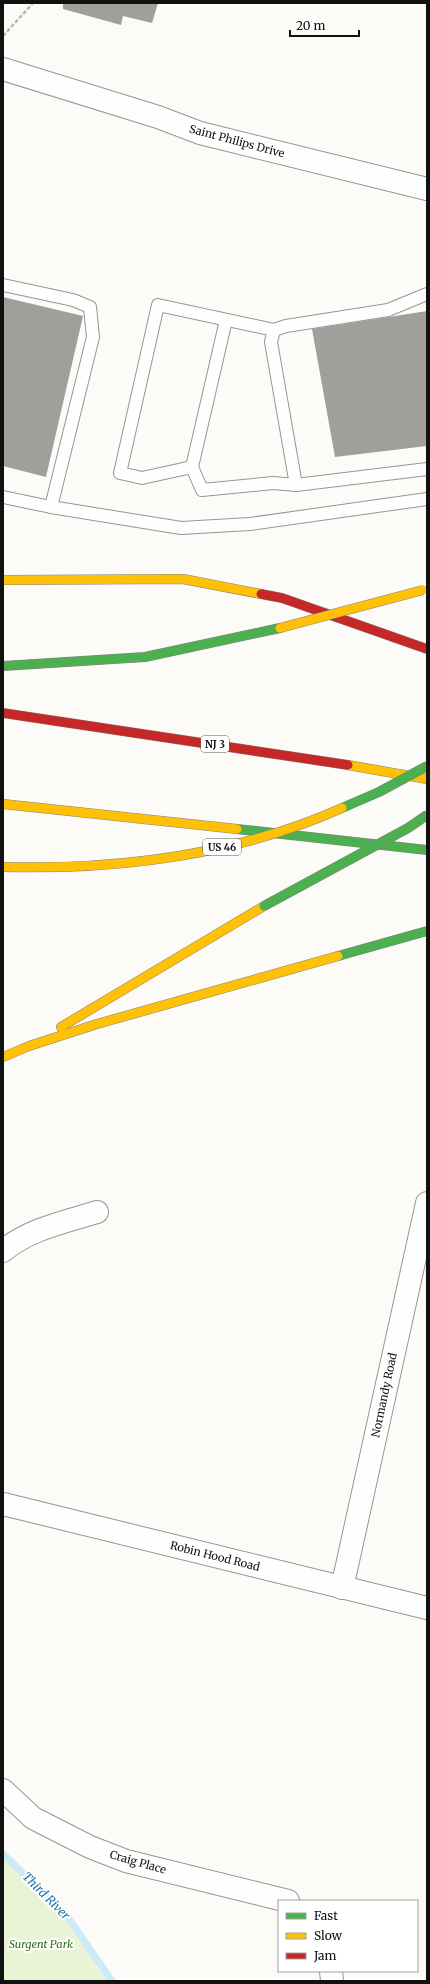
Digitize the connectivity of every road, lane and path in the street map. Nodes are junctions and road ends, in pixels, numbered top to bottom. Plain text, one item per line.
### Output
1 (33, 3) edge
2 (3, 36) edge
3 (3, 69) edge
4 (427, 189) edge
5 (3, 285) edge
6 (427, 294) edge
7 (226, 320) junction
8 (274, 330) junction
9 (192, 466) junction
10 (427, 469) edge
11 (296, 485) junction
12 (3, 497) edge
13 (427, 499) edge
14 (51, 508) junction
15 (3, 580) edge
16 (425, 589) edge
17 (427, 649) edge
18 (3, 666) edge
19 (3, 713) edge
20 (427, 766) edge
21 (427, 779) edge
22 (3, 804) edge
23 (427, 815) edge
24 (427, 850) edge
25 (3, 867) edge
26 (427, 931) edge
27 (29, 1046) junction
28 (3, 1057) edge
29 (427, 1203) edge
30 (97, 1212) dead end
31 (3, 1251) edge
32 (3, 1504) edge
33 (342, 1588) junction
34 (427, 1608) edge
35 (3, 1790) edge
36 (284, 1900) edge

1 - 2 path
3 - 4 street, Saint Philips Drive
5 - 14 lane
6 - 8 lane
7 - 8 lane
7 - 9 lane
7 - 9 lane
8 - 11 lane
9 - 11 lane
10 - 11 lane
12 - 14 lane
13 - 14 lane
15 - 17 highway
16 - 18 highway, bridge
19 - 21 highway, NJ 3
20 - 25 highway, US 46, bridge
22 - 24 highway
23 - 27 highway, bridge
26 - 27 highway
27 - 28 highway
29 - 33 street, Normandy Road
30 - 31 street
32 - 33 street, Robin Hood Road
33 - 34 street, Robin Hood Road
35 - 36 street, Craig Place

